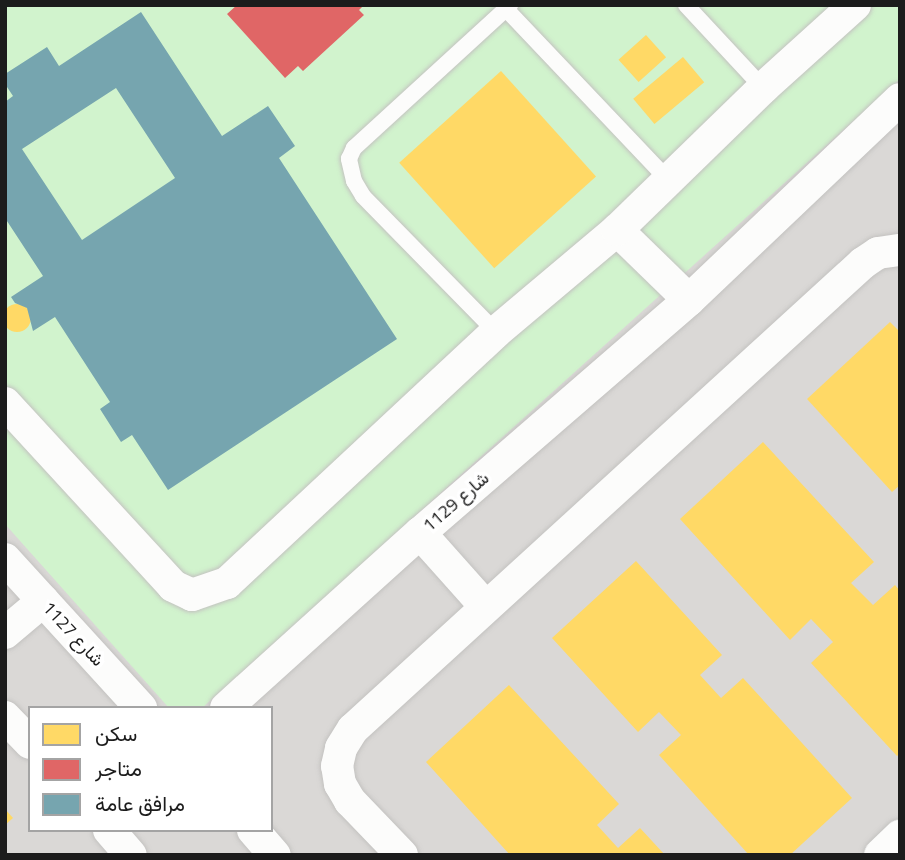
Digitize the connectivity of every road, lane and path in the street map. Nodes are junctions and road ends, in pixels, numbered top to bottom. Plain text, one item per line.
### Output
1 (686, 5) edge
2 (855, 5) edge
3 (508, 7) edge
4 (763, 88) junction
5 (900, 99) edge
6 (668, 180) junction
7 (617, 230) junction
8 (900, 250) edge
9 (689, 300) junction
10 (496, 332) junction
11 (5, 403) edge
12 (421, 533) junction
13 (5, 559) edge
14 (43, 601) junction
15 (486, 607) junction
16 (5, 633) edge
17 (139, 706) edge
18 (228, 706) edge
19 (5, 717) edge
20 (28, 741) edge
21 (111, 832) edge
22 (255, 832) edge
23 (131, 855) edge
24 (275, 855) edge
25 (402, 855) edge

1 - 4 lane
2 - 4 street
3 - 6 lane
3 - 10 lane
4 - 6 street
5 - 9 street, شارع 1129
6 - 7 street
7 - 9 street
7 - 10 street
8 - 15 street
9 - 12 street, شارع 1129
10 - 11 street
12 - 15 street
12 - 18 street, شارع 1129
13 - 14 street, شارع 1127
14 - 16 street
14 - 17 street, شارع 1127
15 - 25 street
19 - 20 street
21 - 23 street
22 - 24 street

